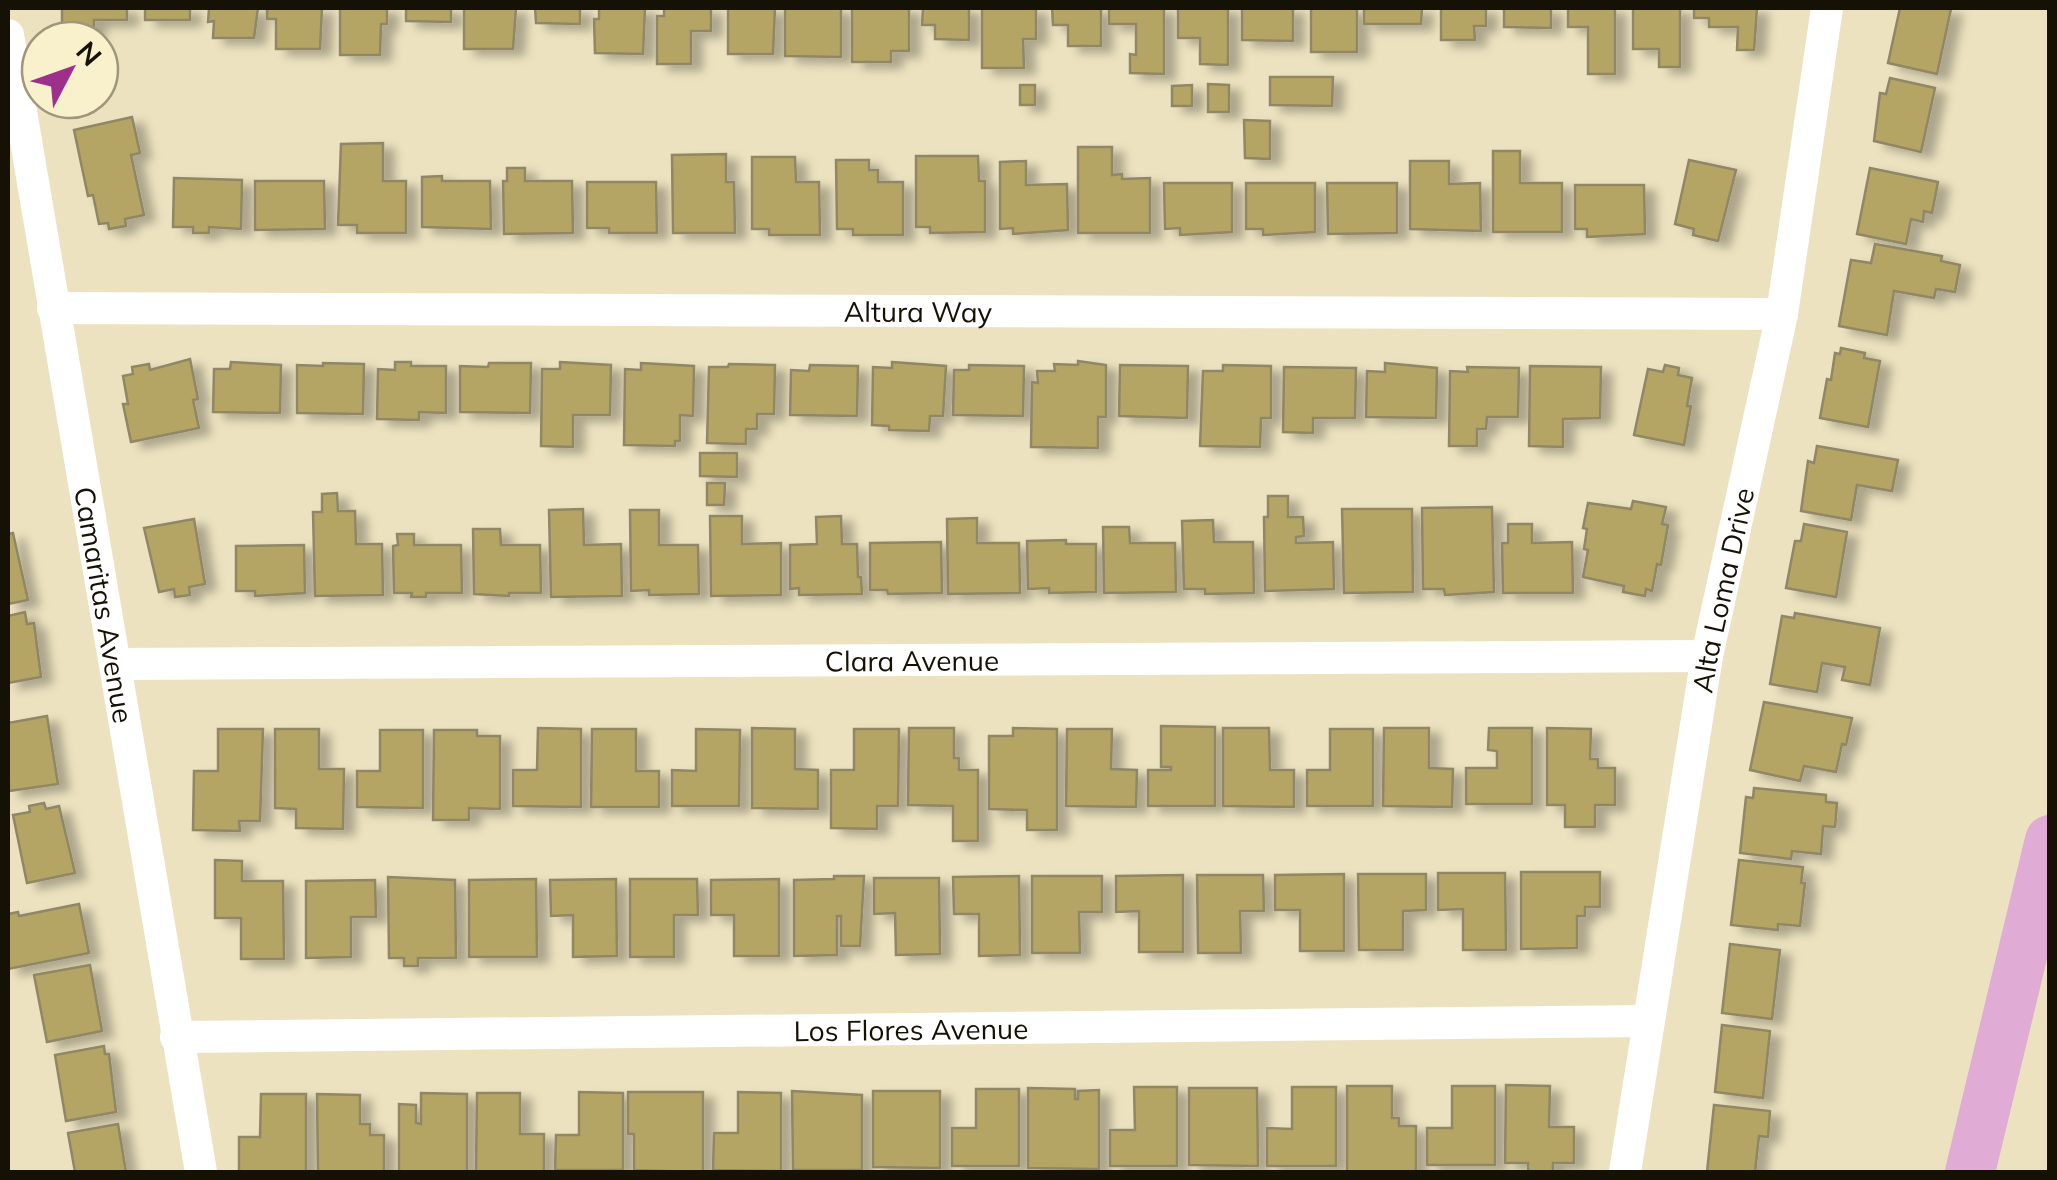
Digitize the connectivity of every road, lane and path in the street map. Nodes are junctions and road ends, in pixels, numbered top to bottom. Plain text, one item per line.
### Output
1 (1827, 8) edge
2 (8, 36) edge
3 (54, 308) junction
4 (1782, 314) junction
5 (1707, 656) junction
6 (117, 664) junction
7 (2050, 840) edge
8 (1648, 1021) junction
9 (176, 1038) junction
10 (200, 1172) edge
11 (1625, 1172) edge
12 (1970, 1172) edge

1 - 4 street, Alta Loma Drive
2 - 3 street, Camaritas Avenue
3 - 4 street, Altura Way
3 - 6 street, Camaritas Avenue
4 - 5 street, Alta Loma Drive
5 - 6 street, Clara Avenue
5 - 8 street, Alta Loma Drive
6 - 9 street, Camaritas Avenue
7 - 12 main road
8 - 9 street, Los Flores Avenue
8 - 11 street, Alta Loma Drive
9 - 10 street, Camaritas Avenue

